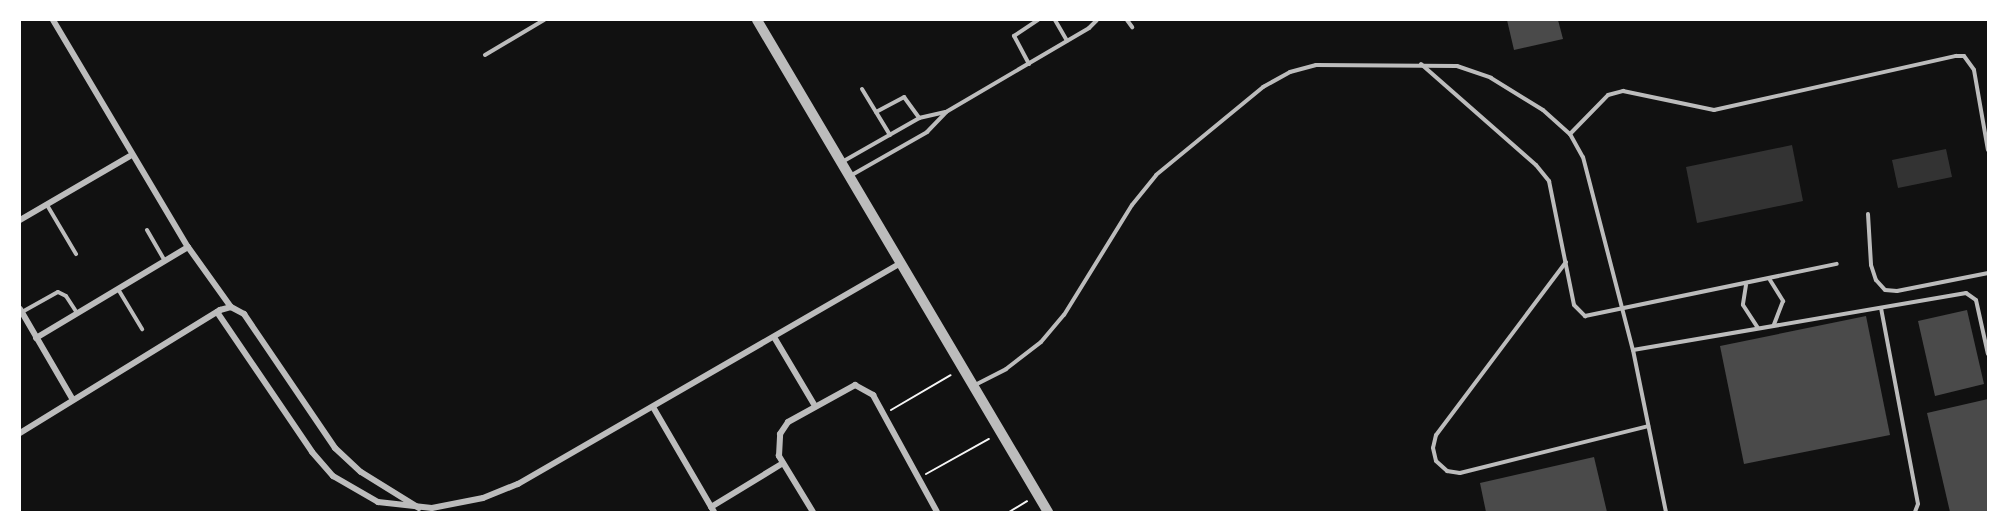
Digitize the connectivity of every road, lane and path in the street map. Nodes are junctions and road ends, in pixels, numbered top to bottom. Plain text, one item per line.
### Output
1 (53, 20) edge
2 (544, 20) edge
3 (757, 20) edge
4 (1038, 20) edge
5 (1055, 20) edge
6 (1097, 20) edge
7 (1127, 20) edge
8 (1132, 27) dead end
9 (1067, 41) junction
10 (485, 55) dead end
11 (1029, 64) junction
12 (1421, 64) junction
13 (862, 88) dead end
14 (876, 112) junction
15 (946, 112) junction
16 (919, 118) junction
17 (1570, 134) junction
18 (890, 135) junction
19 (1989, 150) edge
20 (130, 156) junction
21 (841, 162) junction
22 (849, 177) junction
23 (47, 204) junction
24 (1868, 214) dead end
25 (20, 220) edge
26 (147, 230) dead end
27 (188, 247) junction
28 (76, 254) dead end
29 (165, 261) junction
30 (1566, 262) junction
31 (901, 263) junction
32 (1837, 264) dead end
33 (1989, 273) edge
34 (1769, 279) junction
35 (1746, 284) junction
36 (118, 289) junction
37 (231, 307) junction
38 (1881, 308) junction
39 (1623, 310) junction
40 (20, 311) edge
41 (217, 312) junction
42 (77, 314) junction
43 (1773, 326) junction
44 (1759, 328) junction
45 (142, 330) dead end
46 (774, 337) junction
47 (36, 338) junction
48 (1633, 350) junction
49 (1989, 354) edge
50 (963, 368) junction
51 (974, 385) junction
52 (73, 400) junction
53 (815, 406) junction
54 (653, 407) junction
55 (884, 415) junction
56 (1648, 426) junction
57 (1000, 432) junction
58 (20, 434) edge
59 (783, 463) junction
60 (919, 479) junction
61 (1037, 495) junction
62 (419, 509) junction
63 (713, 510) edge
64 (813, 513) edge
65 (937, 513) edge
66 (1009, 513) edge
67 (1048, 513) edge
68 (1666, 513) edge
69 (1915, 513) edge

1 - 20 street
2 - 10 lane
3 - 21 street
4 - 11 lane
5 - 9 lane
6 - 9 lane
7 - 8 lane
9 - 11 lane
11 - 15 lane
12 - 17 lane
12 - 30 lane
12 - 51 lane
13 - 14 lane
14 - 16 lane
14 - 18 lane
15 - 16 lane
15 - 22 lane
16 - 18 lane
17 - 19 lane
17 - 39 lane
18 - 21 lane
20 - 23 street
20 - 27 street
21 - 22 street
22 - 31 street
23 - 25 street
23 - 28 lane
24 - 33 lane
26 - 29 lane
27 - 29 street
27 - 37 street
29 - 36 street
30 - 39 lane
30 - 56 lane
31 - 46 street
31 - 50 street
32 - 34 lane
34 - 35 lane
34 - 43 lane
35 - 39 lane
35 - 44 lane
36 - 42 street
36 - 45 lane
37 - 41 street
37 - 62 street
38 - 43 lane
38 - 49 lane
38 - 69 lane
39 - 48 lane
40 - 42 lane
40 - 47 street
41 - 52 street
41 - 62 street
42 - 47 street
43 - 44 lane
44 - 48 lane
46 - 53 street
46 - 54 street
47 - 52 street
48 - 56 lane
50 - 51 street
50 - 55 path
51 - 57 street
52 - 58 street
53 - 55 street
53 - 59 street
54 - 62 street
54 - 63 street
55 - 60 street
56 - 68 lane
57 - 60 path
57 - 61 street
59 - 63 street
59 - 64 street
60 - 65 street
61 - 66 path
61 - 67 street

